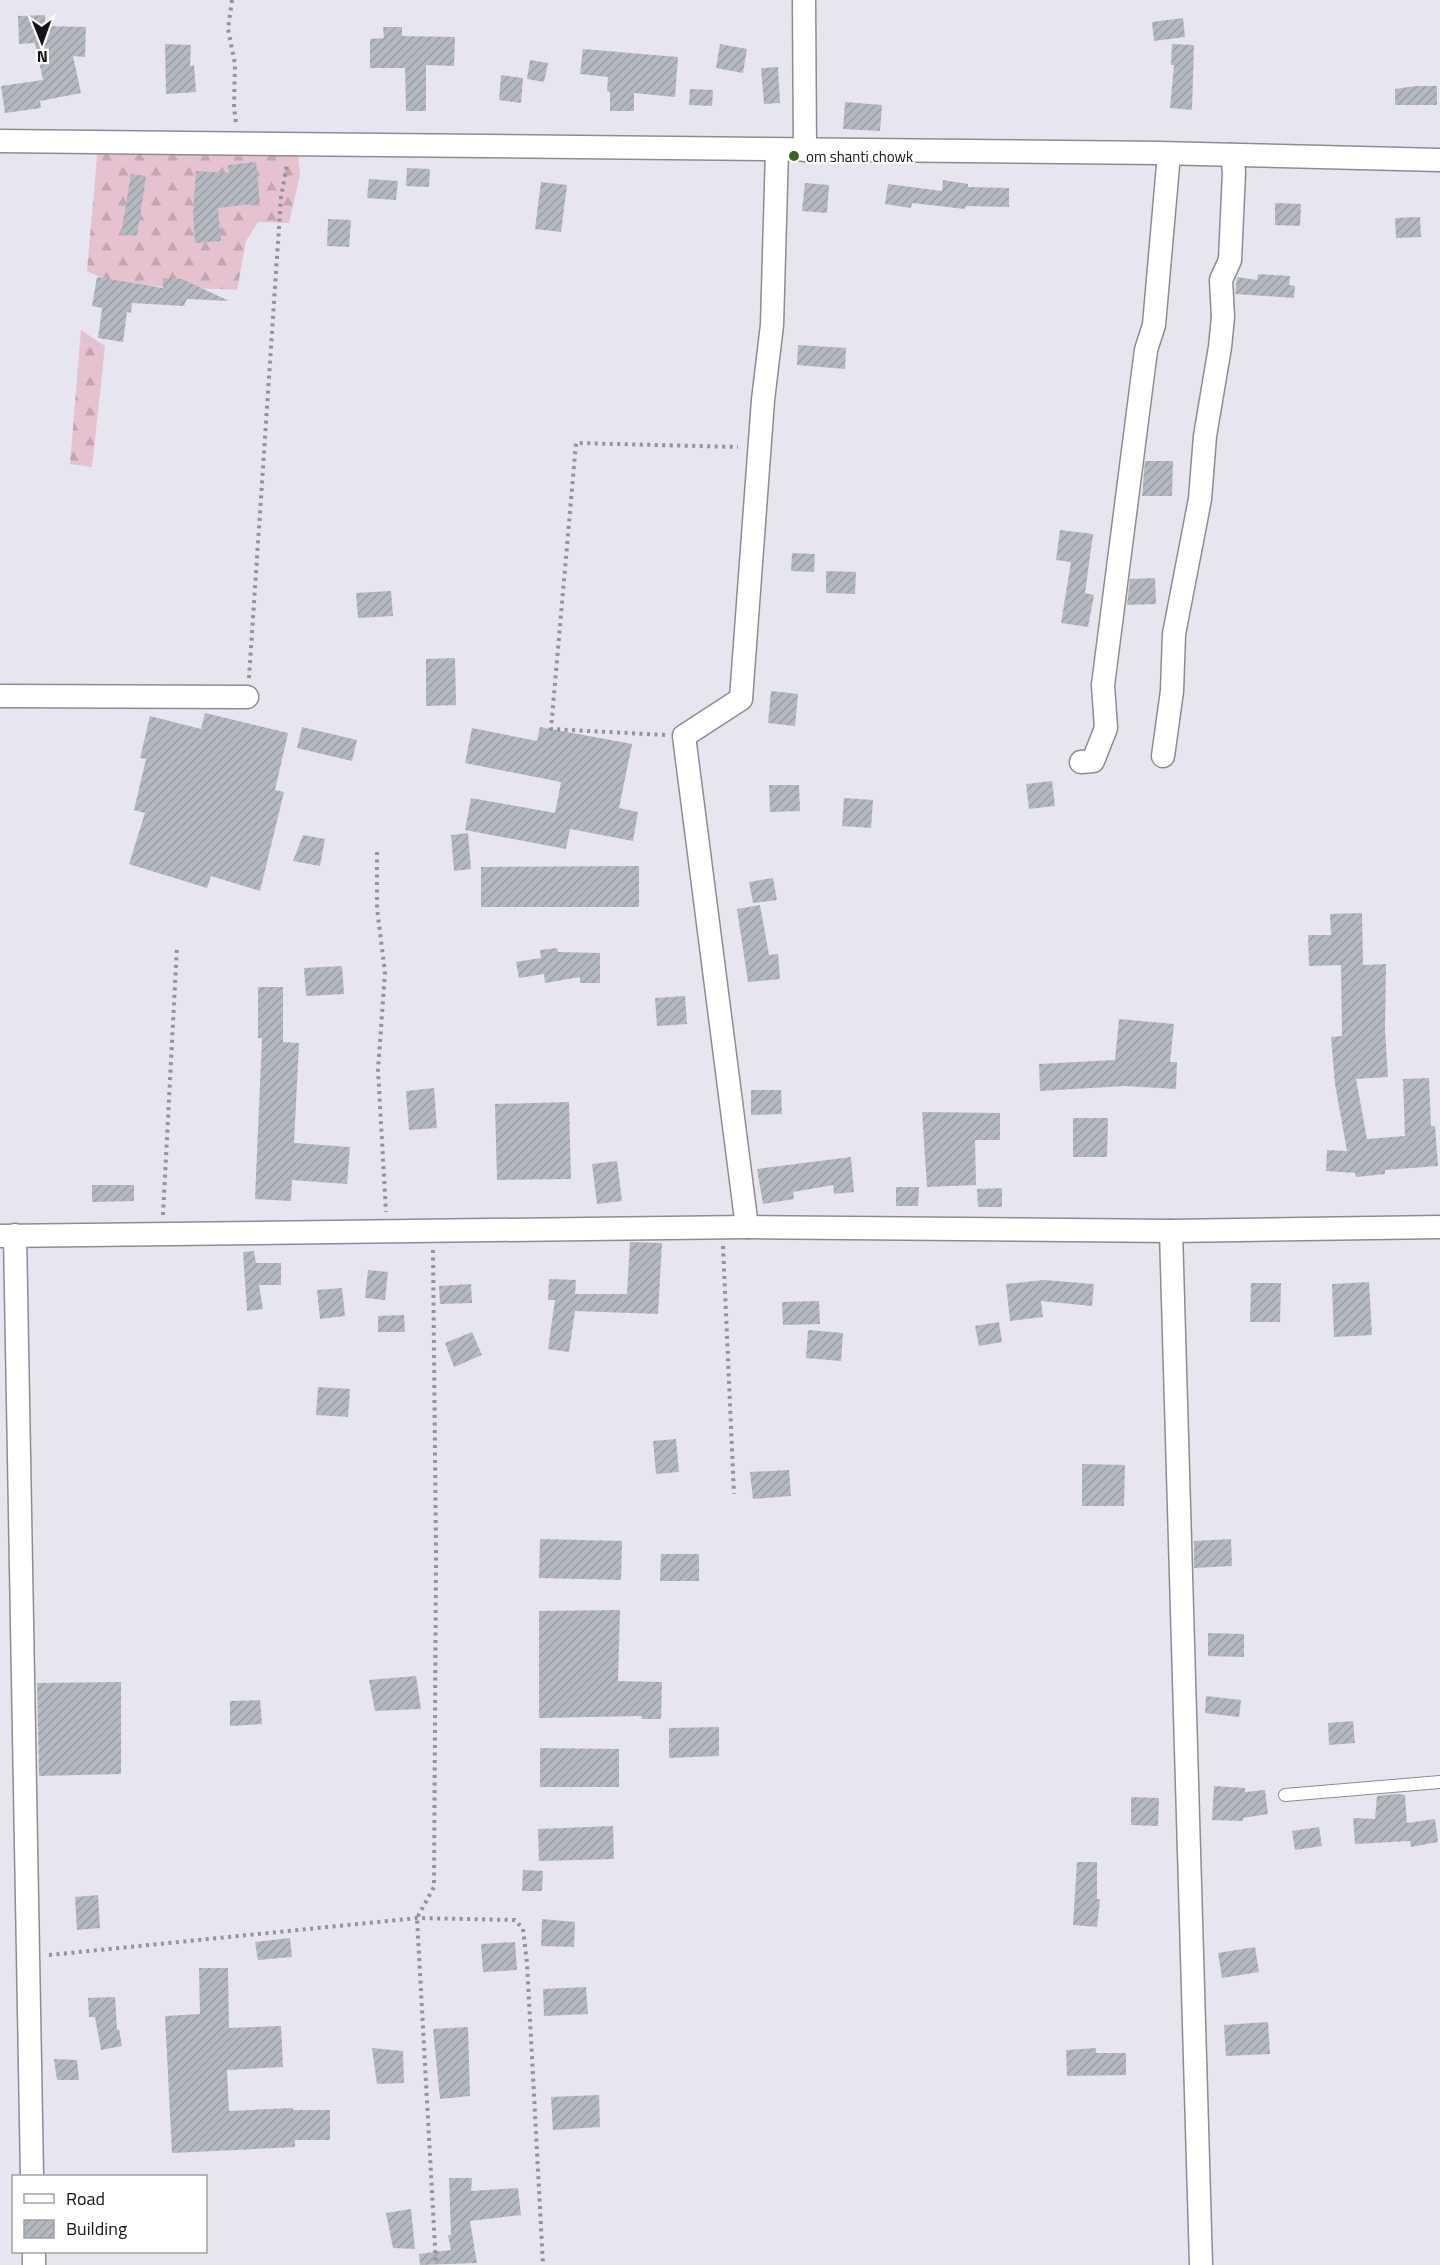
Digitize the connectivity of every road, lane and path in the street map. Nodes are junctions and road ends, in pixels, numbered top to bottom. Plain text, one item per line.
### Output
1 (232, 0) edge
2 (804, 0) edge
3 (0, 141) edge
4 (240, 144) junction
5 (290, 145) junction
6 (777, 150) junction
7 (805, 150) junction
8 (1169, 154) junction
9 (1232, 155) junction
10 (1440, 160) edge
11 (760, 447) junction
12 (0, 696) edge
13 (247, 697) joint
14 (684, 736) junction
15 (1163, 756) dead end
16 (1081, 762) dead end
17 (377, 852) dead end
18 (177, 946) dead end
19 (721, 1227) junction
20 (747, 1227) junction
21 (1440, 1227) edge
22 (386, 1231) junction
23 (434, 1231) junction
24 (1171, 1231) junction
25 (162, 1234) junction
26 (8, 1236) edge
27 (734, 1494) dead end
28 (1440, 1782) edge
29 (1285, 1795) dead end
30 (417, 1918) junction
31 (38, 1956) dead end
32 (32, 2175) edge
33 (436, 2265) edge
34 (543, 2265) edge
35 (1201, 2265) edge

1 - 4 path
2 - 7 street
3 - 4 street
4 - 5 street
5 - 6 street
5 - 13 path
6 - 7 street
6 - 11 street
7 - 8 street
8 - 9 street
8 - 16 street
9 - 10 street
9 - 15 street
11 - 14 street
11 - 14 path
12 - 13 street
14 - 20 street
17 - 22 path
18 - 25 path
19 - 20 street
19 - 23 street
19 - 27 path
20 - 24 street
21 - 24 street
22 - 23 street
22 - 25 street
23 - 30 path
24 - 35 street
25 - 26 street
26 - 32 street
28 - 29 lane
30 - 31 path
30 - 33 path
30 - 34 path

